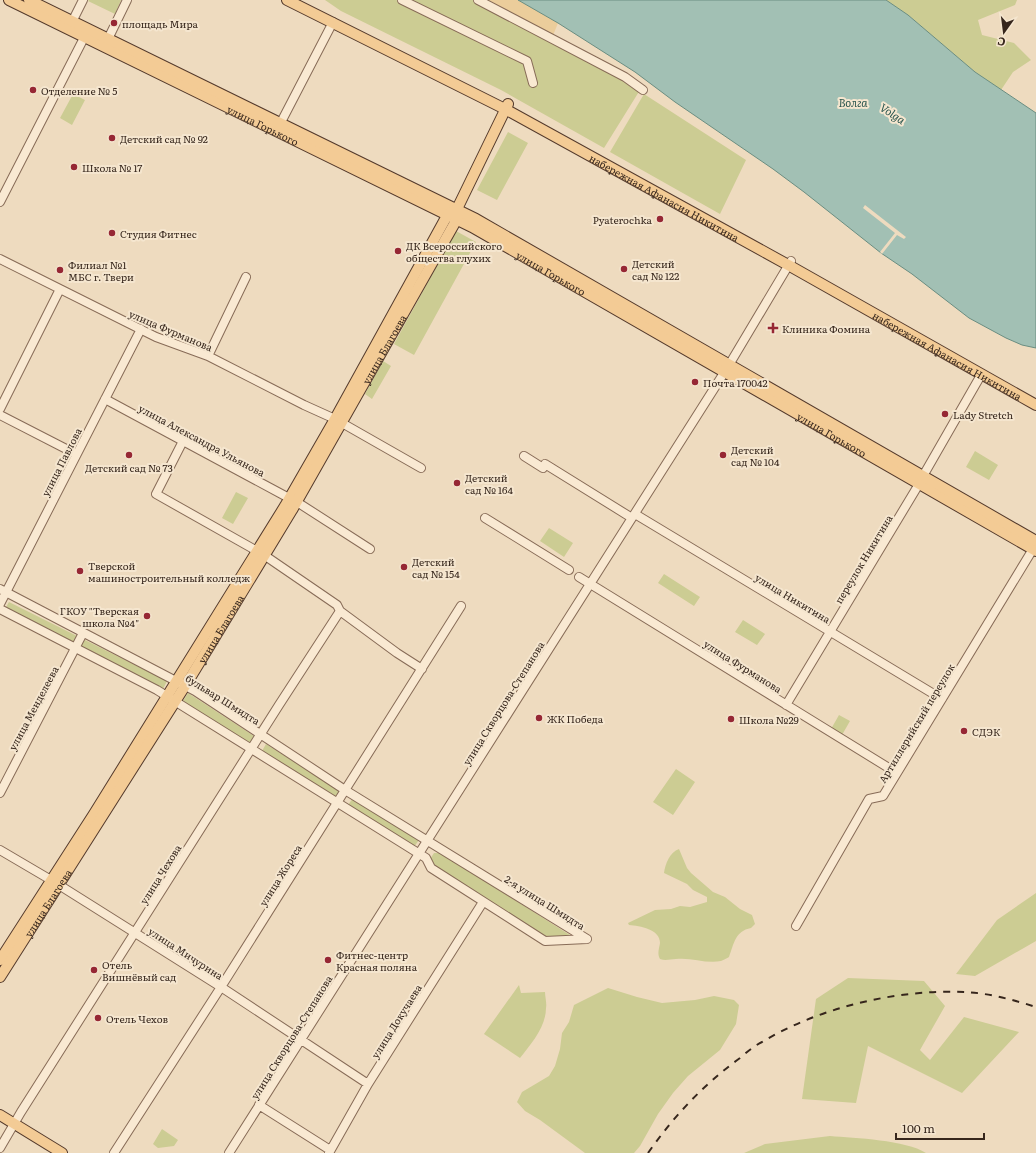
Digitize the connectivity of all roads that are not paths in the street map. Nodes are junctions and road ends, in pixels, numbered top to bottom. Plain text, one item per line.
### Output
1 (9, 0) edge
2 (29, 0) edge
3 (83, 0) edge
4 (127, 0) edge
5 (287, 0) edge
6 (300, 0) edge
7 (402, 0) edge
8 (478, 0) edge
9 (333, 22) junction
10 (70, 25) junction
11 (87, 33) junction
12 (108, 38) junction
13 (533, 84) dead end
14 (643, 90) dead end
15 (506, 106) junction
16 (279, 127) junction
17 (0, 202) edge
18 (454, 214) junction
19 (0, 259) edge
20 (789, 263) junction
21 (246, 277) dead end
22 (60, 289) junction
23 (141, 329) junction
24 (208, 356) junction
25 (727, 369) junction
26 (981, 375) junction
27 (1036, 399) edge
28 (104, 400) junction
29 (1036, 405) edge
30 (0, 409) edge
31 (0, 415) edge
32 (339, 421) junction
33 (183, 441) junction
34 (76, 454) junction
35 (524, 456) dead end
36 (421, 468) dead end
37 (921, 480) junction
38 (293, 500) junction
39 (634, 516) junction
40 (485, 518) dead end
41 (1035, 546) edge
42 (370, 549) dead end
43 (261, 553) junction
44 (569, 570) dead end
45 (579, 576) dead end
46 (591, 584) junction
47 (3, 591) edge
48 (0, 604) edge
49 (461, 606) dead end
50 (0, 609) edge
51 (340, 611) junction
52 (830, 632) junction
53 (83, 633) junction
54 (76, 648) junction
55 (422, 669) junction
56 (181, 683) junction
57 (171, 699) junction
58 (942, 699) junction
59 (786, 705) junction
60 (261, 734) junction
61 (252, 748) junction
62 (897, 773) junction
63 (345, 790) junction
64 (0, 793) edge
65 (338, 802) junction
66 (427, 841) junction
67 (0, 850) edge
68 (419, 854) junction
69 (55, 883) junction
70 (483, 902) junction
71 (796, 926) dead end
72 (135, 932) junction
73 (0, 960) edge
74 (0, 977) edge
75 (221, 987) junction
76 (301, 1040) junction
77 (368, 1084) junction
78 (259, 1105) junction
79 (0, 1115) edge
80 (14, 1124) junction
81 (0, 1148) edge
82 (330, 1152) edge
83 (62, 1153) edge
84 (114, 1153) edge
85 (229, 1153) edge

1 - 10 main road, улица Горького
2 - 10 main road, улица Горького
3 - 10 street
4 - 12 street
5 - 9 main road, набережная Афанасия Никитина
6 - 15 main road, набережная Афанасия Никитина
7 - 13 street
8 - 14 street
9 - 15 main road, набережная Афанасия Никитина
9 - 16 street
10 - 11 main road, улица Горького
11 - 12 main road, улица Горького
11 - 16 main road, улица Горького
11 - 17 street
12 - 16 main road, улица Горького
15 - 18 main road, улица Благоева
15 - 20 main road, набережная Афанасия Никитина
16 - 18 main road, улица Горького
18 - 25 main road, улица Горького
18 - 32 main road, улица Благоева
19 - 22 street, улица Фурманова
20 - 25 street, улица Скворцова-Степанова
20 - 26 main road, набережная Афанасия Никитина
20 - 27 main road, набережная Афанасия Никитина
21 - 24 street
22 - 23 street, улица Фурманова
22 - 30 street
23 - 24 street, улица Фурманова
23 - 28 street, улица Павлова
24 - 32 street, улица Фурманова
25 - 37 main road, улица Горького
25 - 39 street, улица Скворцова-Степанова
26 - 29 main road, набережная Афанасия Никитина
26 - 37 street, переулок Никитина
28 - 33 street, улица Александра Ульянова
28 - 34 street, улица Павлова
31 - 34 street
32 - 36 street, улица Фурманова
32 - 38 main road, улица Благоева
33 - 38 street, улица Александра Ульянова
33 - 43 street
34 - 47 street, улица Павлова
35 - 39 street, улица Никитина
37 - 41 main road, улица Горького
37 - 52 street, переулок Никитина
38 - 42 street, улица Александра Ульянова
38 - 43 main road, улица Благоева
39 - 46 street, улица Скворцова-Степанова
39 - 52 street, улица Никитина
40 - 44 street
41 - 58 street, Артиллерийский переулок
43 - 51 street
43 - 56 main road, улица Благоева
45 - 46 street, улица Фурманова
46 - 59 street, улица Фурманова
46 - 66 street, улица Скворцова-Степанова
47 - 48 street, улица Павлова
47 - 53 street, бульвар Шмидта
49 - 55 street, улица Жореса
50 - 54 street
51 - 55 street
51 - 60 street, улица Чехова
52 - 58 street, улица Никитина
52 - 59 street, переулок Никитина
53 - 54 street, улица Менделеева
53 - 56 street, бульвар Шмидта
54 - 57 street
54 - 64 street, улица Менделеева
55 - 63 street, улица Жореса
56 - 57 main road, улица Благоева
56 - 60 street, бульвар Шмидта
57 - 61 street
57 - 69 main road, улица Благоева
58 - 62 street, Артиллерийский переулок
59 - 62 street, улица Фурманова
60 - 61 street, улица Чехова
60 - 63 street, бульвар Шмидта
61 - 65 street
61 - 72 street, улица Чехова
62 - 71 street, Артиллерийский переулок
63 - 65 street, улица Жореса
63 - 66 street, бульвар Шмидта
65 - 68 street
65 - 75 street, улица Жореса
66 - 68 street, улица Скворцова-Степанова
66 - 70 street, 2-я улица Шмидта
67 - 69 street, улица Мичурина
68 - 70 street, 2-я улица Шмидта
68 - 76 street, улица Скворцова-Степанова
69 - 72 street, улица Мичурина
69 - 73 main road, улица Благоева
69 - 74 main road, улица Благоева
70 - 77 street, улица Докучаева
72 - 75 street, улица Мичурина
72 - 80 street, улица Чехова
75 - 76 street, улица Мичурина
75 - 84 street, улица Жореса
76 - 77 street, улица Мичурина
76 - 78 street, улица Скворцова-Степанова
77 - 82 street, улица Докучаева
78 - 82 street
78 - 85 street, улица Скворцова-Степанова
79 - 80 main road
80 - 81 street, улица Чехова
80 - 83 main road

